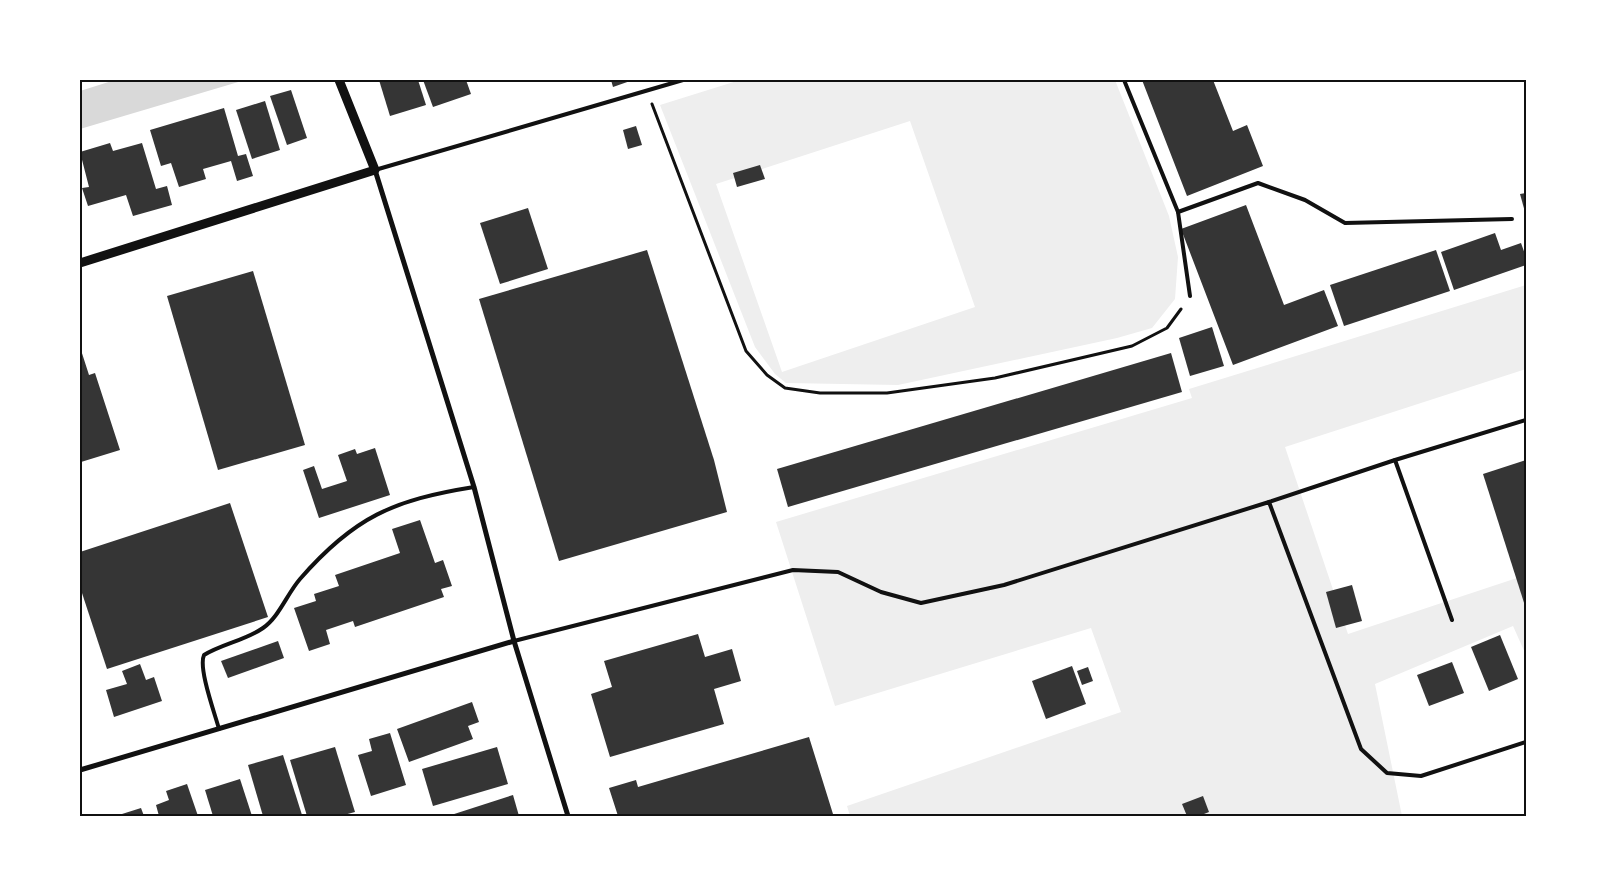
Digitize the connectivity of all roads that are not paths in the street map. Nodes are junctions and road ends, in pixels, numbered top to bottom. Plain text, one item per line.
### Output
1 (339, 80) edge
2 (683, 80) edge
3 (1124, 80) edge
4 (375, 170) junction
5 (1178, 212) junction
6 (1512, 219) dead end
7 (80, 263) edge
8 (1190, 296) road end
9 (1526, 420) edge
10 (1395, 460) junction
11 (474, 487) junction
12 (1269, 502) junction
13 (1452, 620) dead end
14 (514, 641) junction
15 (219, 729) junction
16 (1526, 742) edge
17 (80, 770) edge
18 (568, 816) edge

1 - 4 street
2 - 4 lane
3 - 5 lane
4 - 7 street
4 - 11 street
5 - 6 lane
5 - 8 lane
9 - 10 lane
10 - 12 lane
10 - 13 lane
11 - 14 street
11 - 15 lane
12 - 14 lane
12 - 16 lane
14 - 15 street
14 - 18 street
15 - 17 street

